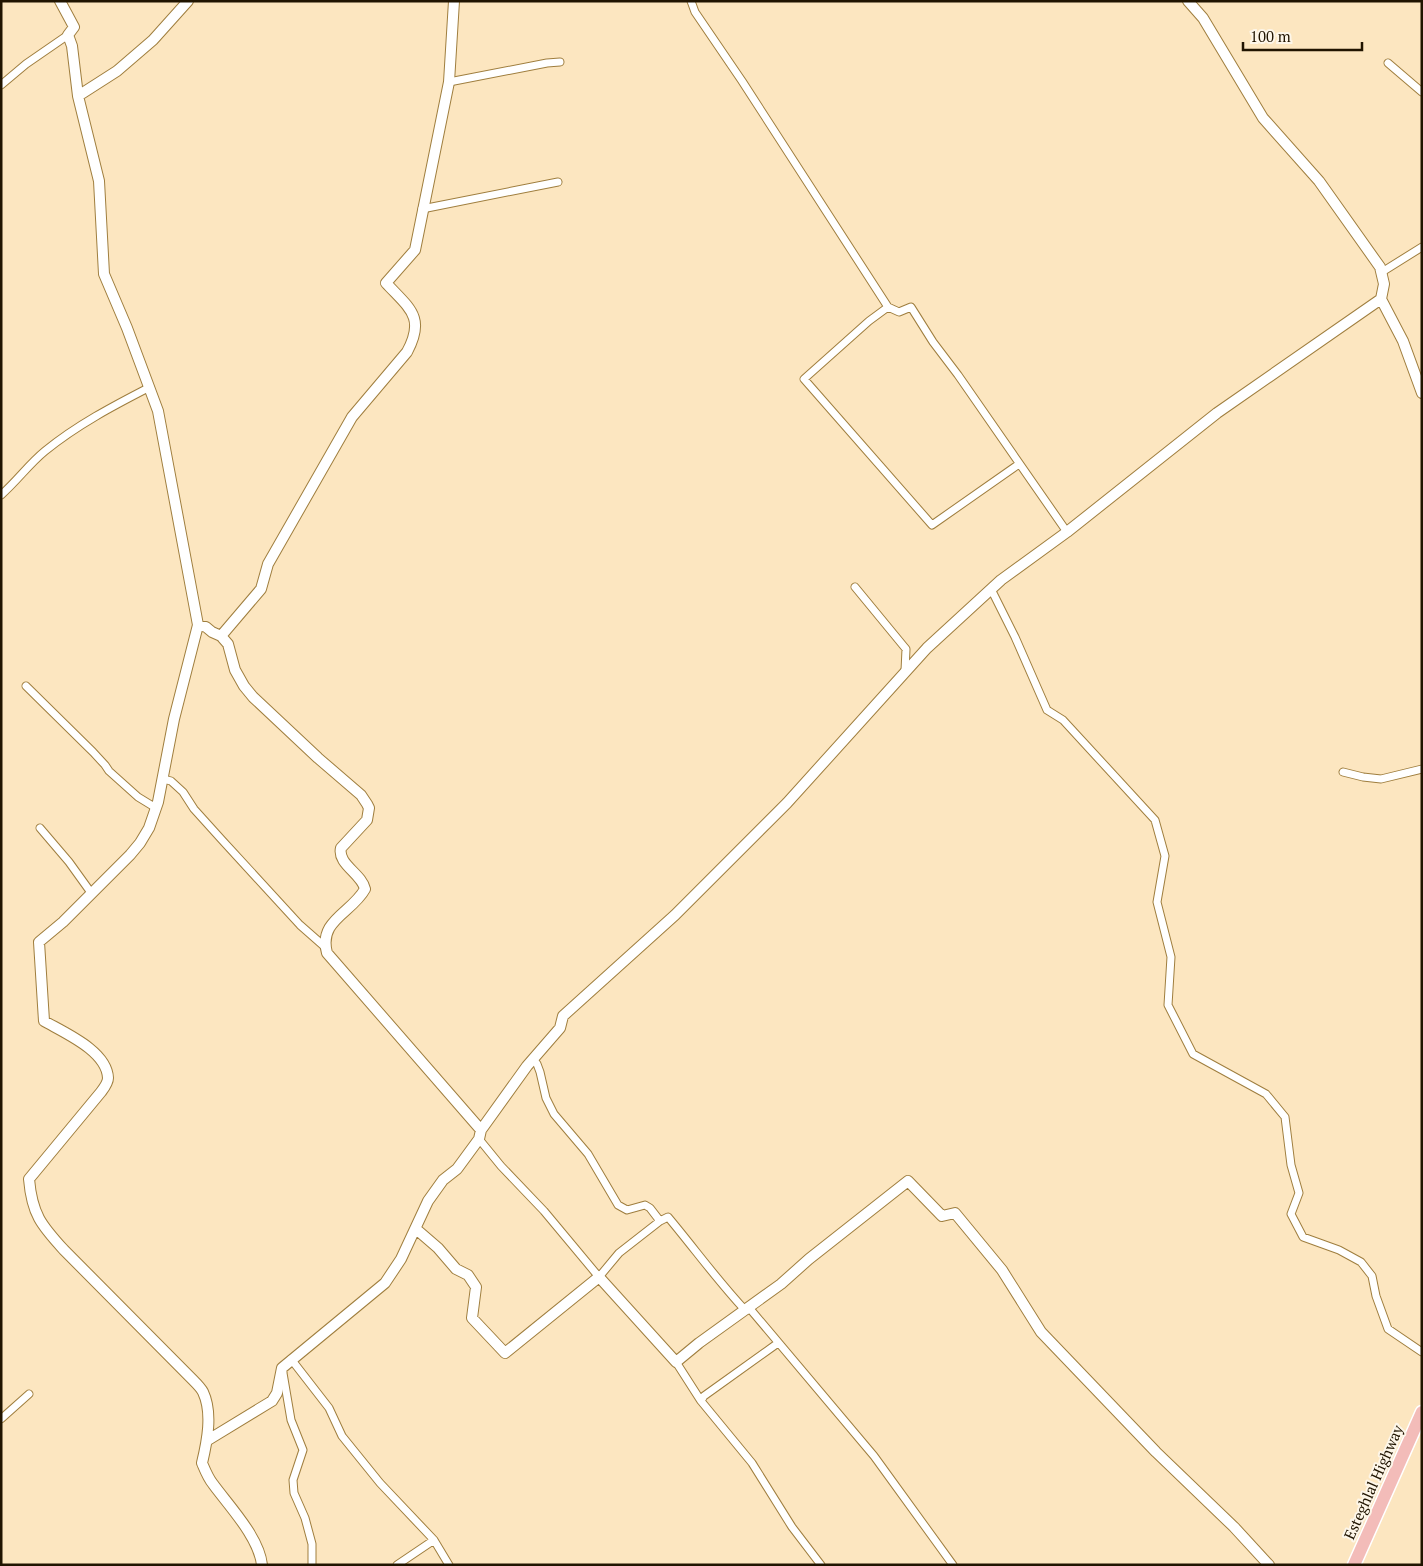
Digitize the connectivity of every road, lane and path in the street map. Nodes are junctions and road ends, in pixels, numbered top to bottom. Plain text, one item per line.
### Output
1 (60, 1) edge
2 (188, 1) edge
3 (454, 1) edge
4 (691, 1) edge
5 (1188, 1) edge
6 (68, 34) junction
7 (560, 62) dead end
8 (1388, 63) dead end
9 (449, 82) junction
10 (1, 85) edge
11 (1422, 92) edge
12 (78, 96) junction
13 (558, 182) dead end
14 (422, 209) junction
15 (1422, 247) edge
16 (1382, 272) junction
17 (1381, 299) junction
18 (888, 307) junction
19 (150, 387) junction
20 (1422, 393) edge
21 (1020, 464) junction
22 (1, 495) edge
23 (1067, 532) junction
24 (855, 587) dead end
25 (991, 589) junction
26 (198, 625) junction
27 (221, 636) junction
28 (905, 671) junction
29 (26, 686) dead end
30 (1422, 769) edge
31 (1343, 772) dead end
32 (162, 779) junction
33 (156, 808) junction
34 (40, 828) dead end
35 (92, 894) junction
36 (325, 947) junction
37 (533, 1059) junction
38 (480, 1134) junction
39 (660, 1221) junction
40 (416, 1229) junction
41 (598, 1277) junction
42 (744, 1310) junction
43 (778, 1343) junction
44 (1422, 1352) edge
45 (291, 1359) junction
46 (676, 1362) junction
47 (282, 1368) junction
48 (29, 1394) dead end
49 (701, 1400) junction
50 (1422, 1412) edge
51 (1, 1419) edge
52 (208, 1440) junction
53 (434, 1540) junction
54 (442, 1553) junction
55 (262, 1565) edge
56 (312, 1565) edge
57 (397, 1565) edge
58 (441, 1565) edge
59 (450, 1565) edge
60 (821, 1565) edge
61 (953, 1565) edge
62 (1270, 1565) edge
63 (1354, 1565) edge

1 - 6 street
2 - 12 street
3 - 9 street
4 - 18 street
5 - 16 street
6 - 10 street
6 - 12 street
7 - 9 street
8 - 11 street
9 - 14 street
12 - 19 street
13 - 14 street
14 - 27 street
15 - 16 street
16 - 17 street
17 - 20 street
17 - 23 street
18 - 21 street
18 - 21 street
19 - 22 street
19 - 26 street
21 - 23 street
23 - 25 street
24 - 28 street
25 - 28 street
25 - 44 street
26 - 27 street
26 - 32 street
27 - 36 street
28 - 37 street
29 - 33 street
30 - 31 street
32 - 33 street
32 - 36 street
33 - 35 street
34 - 35 street
35 - 52 street
36 - 38 street
37 - 38 street
37 - 39 street
38 - 40 street
38 - 41 street
39 - 41 street
39 - 42 street
40 - 41 street
40 - 45 street
41 - 46 street
42 - 43 street
42 - 46 street
42 - 62 street
43 - 49 street
43 - 61 street
45 - 47 street
45 - 53 street
46 - 49 street
47 - 52 street
47 - 56 street
48 - 51 street
49 - 60 street
50 - 63 highway, Esteghlal Highway
52 - 55 street
53 - 54 street
53 - 57 street
54 - 58 street
54 - 59 street

